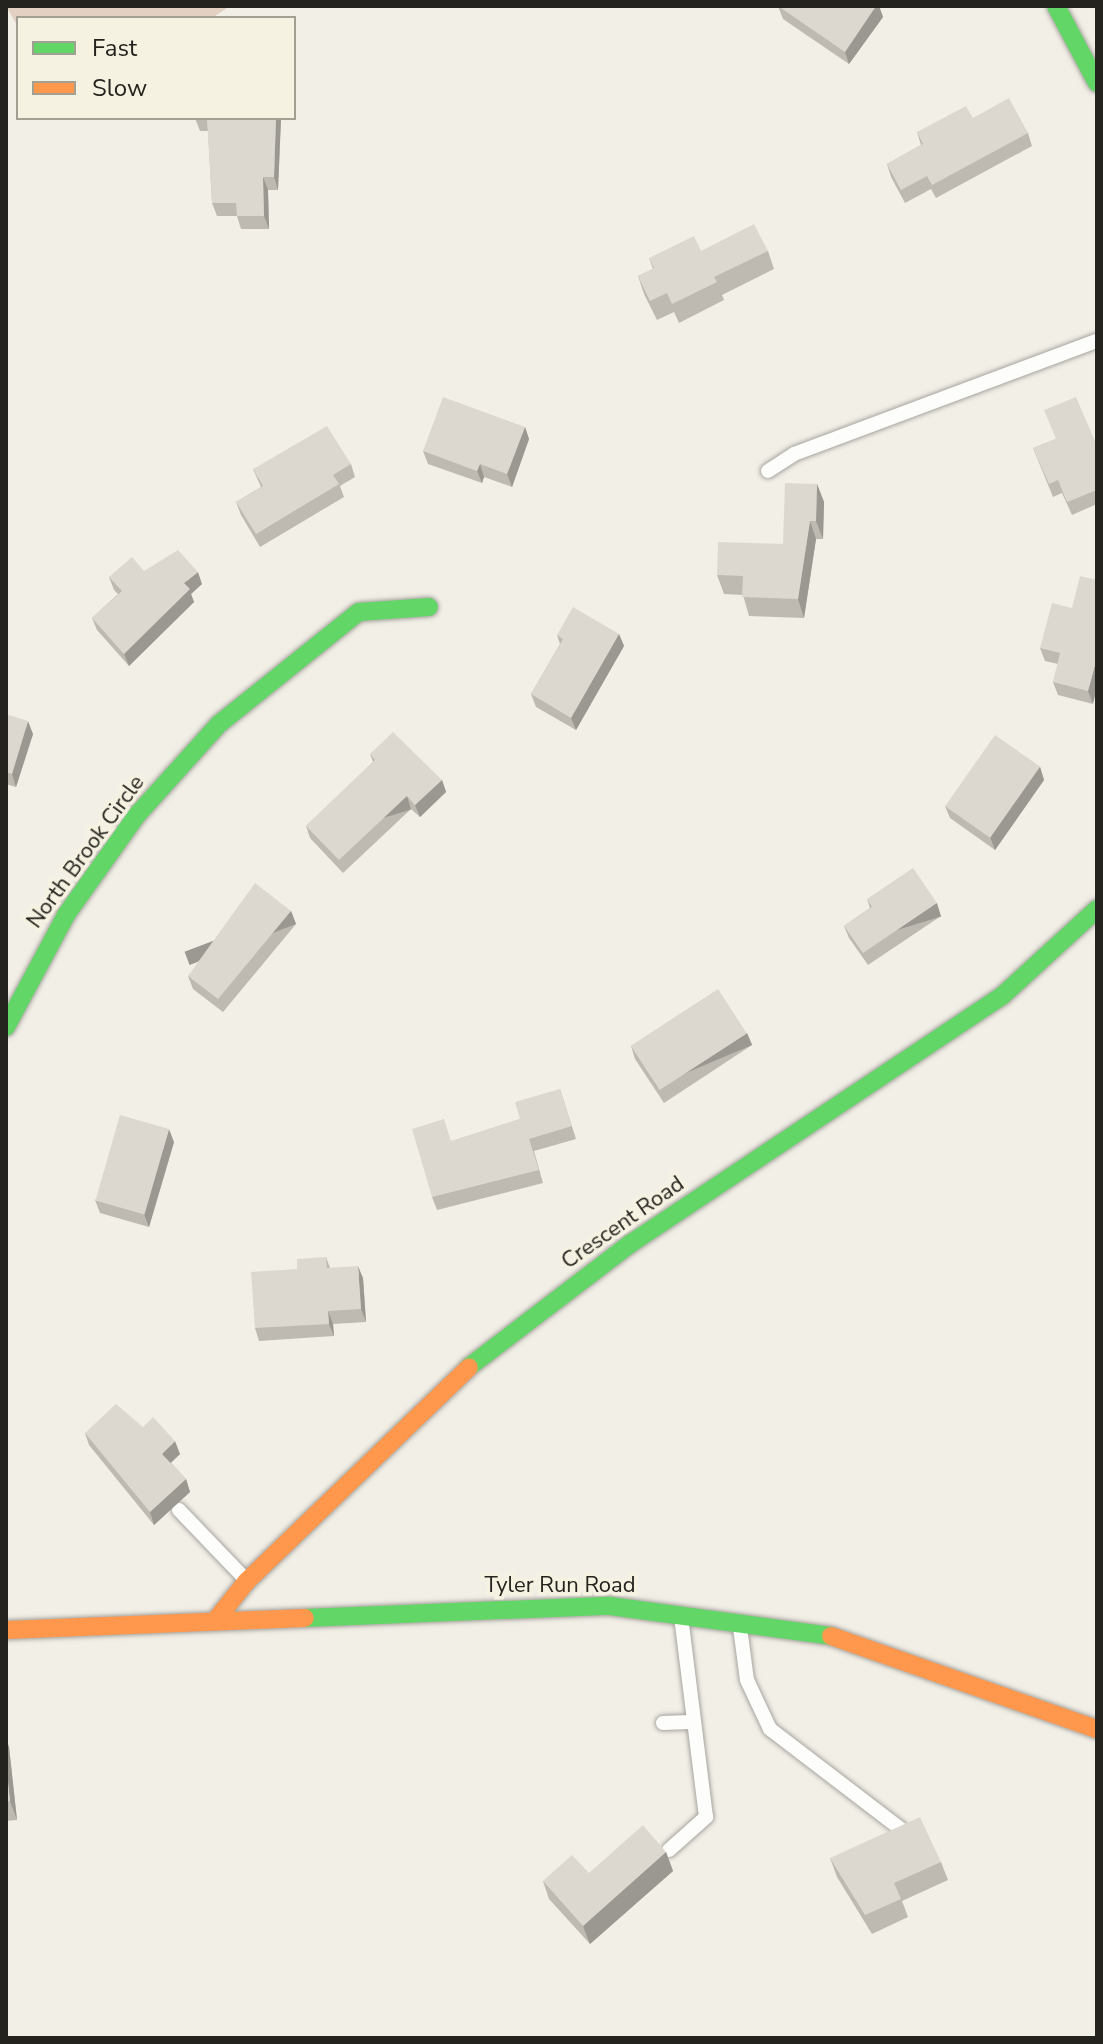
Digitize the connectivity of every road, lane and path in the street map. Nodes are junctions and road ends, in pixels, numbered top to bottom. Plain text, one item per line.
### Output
1 (1056, 6) edge
2 (1097, 83) edge
3 (1097, 341) edge
4 (768, 471) dead end
5 (429, 607) dead end
6 (1097, 909) edge
7 (6, 1027) edge
8 (179, 1510) dead end
9 (247, 1581) junction
10 (680, 1613) junction
11 (739, 1619) junction
12 (215, 1621) junction
13 (6, 1630) edge
14 (690, 1722) junction
15 (663, 1723) dead end
16 (1097, 1729) edge
17 (901, 1829) edge
18 (669, 1850) edge

1 - 2 street
3 - 4 lane
5 - 7 street, North Brook Circle
6 - 9 street, Crescent Road
8 - 9 lane
9 - 12 street, Crescent Road
10 - 11 street, Tyler Run Road
10 - 12 street, Tyler Run Road
10 - 14 lane
11 - 16 street, Tyler Run Road
11 - 17 lane
12 - 13 street, Tyler Run Road
14 - 15 lane
14 - 18 lane

